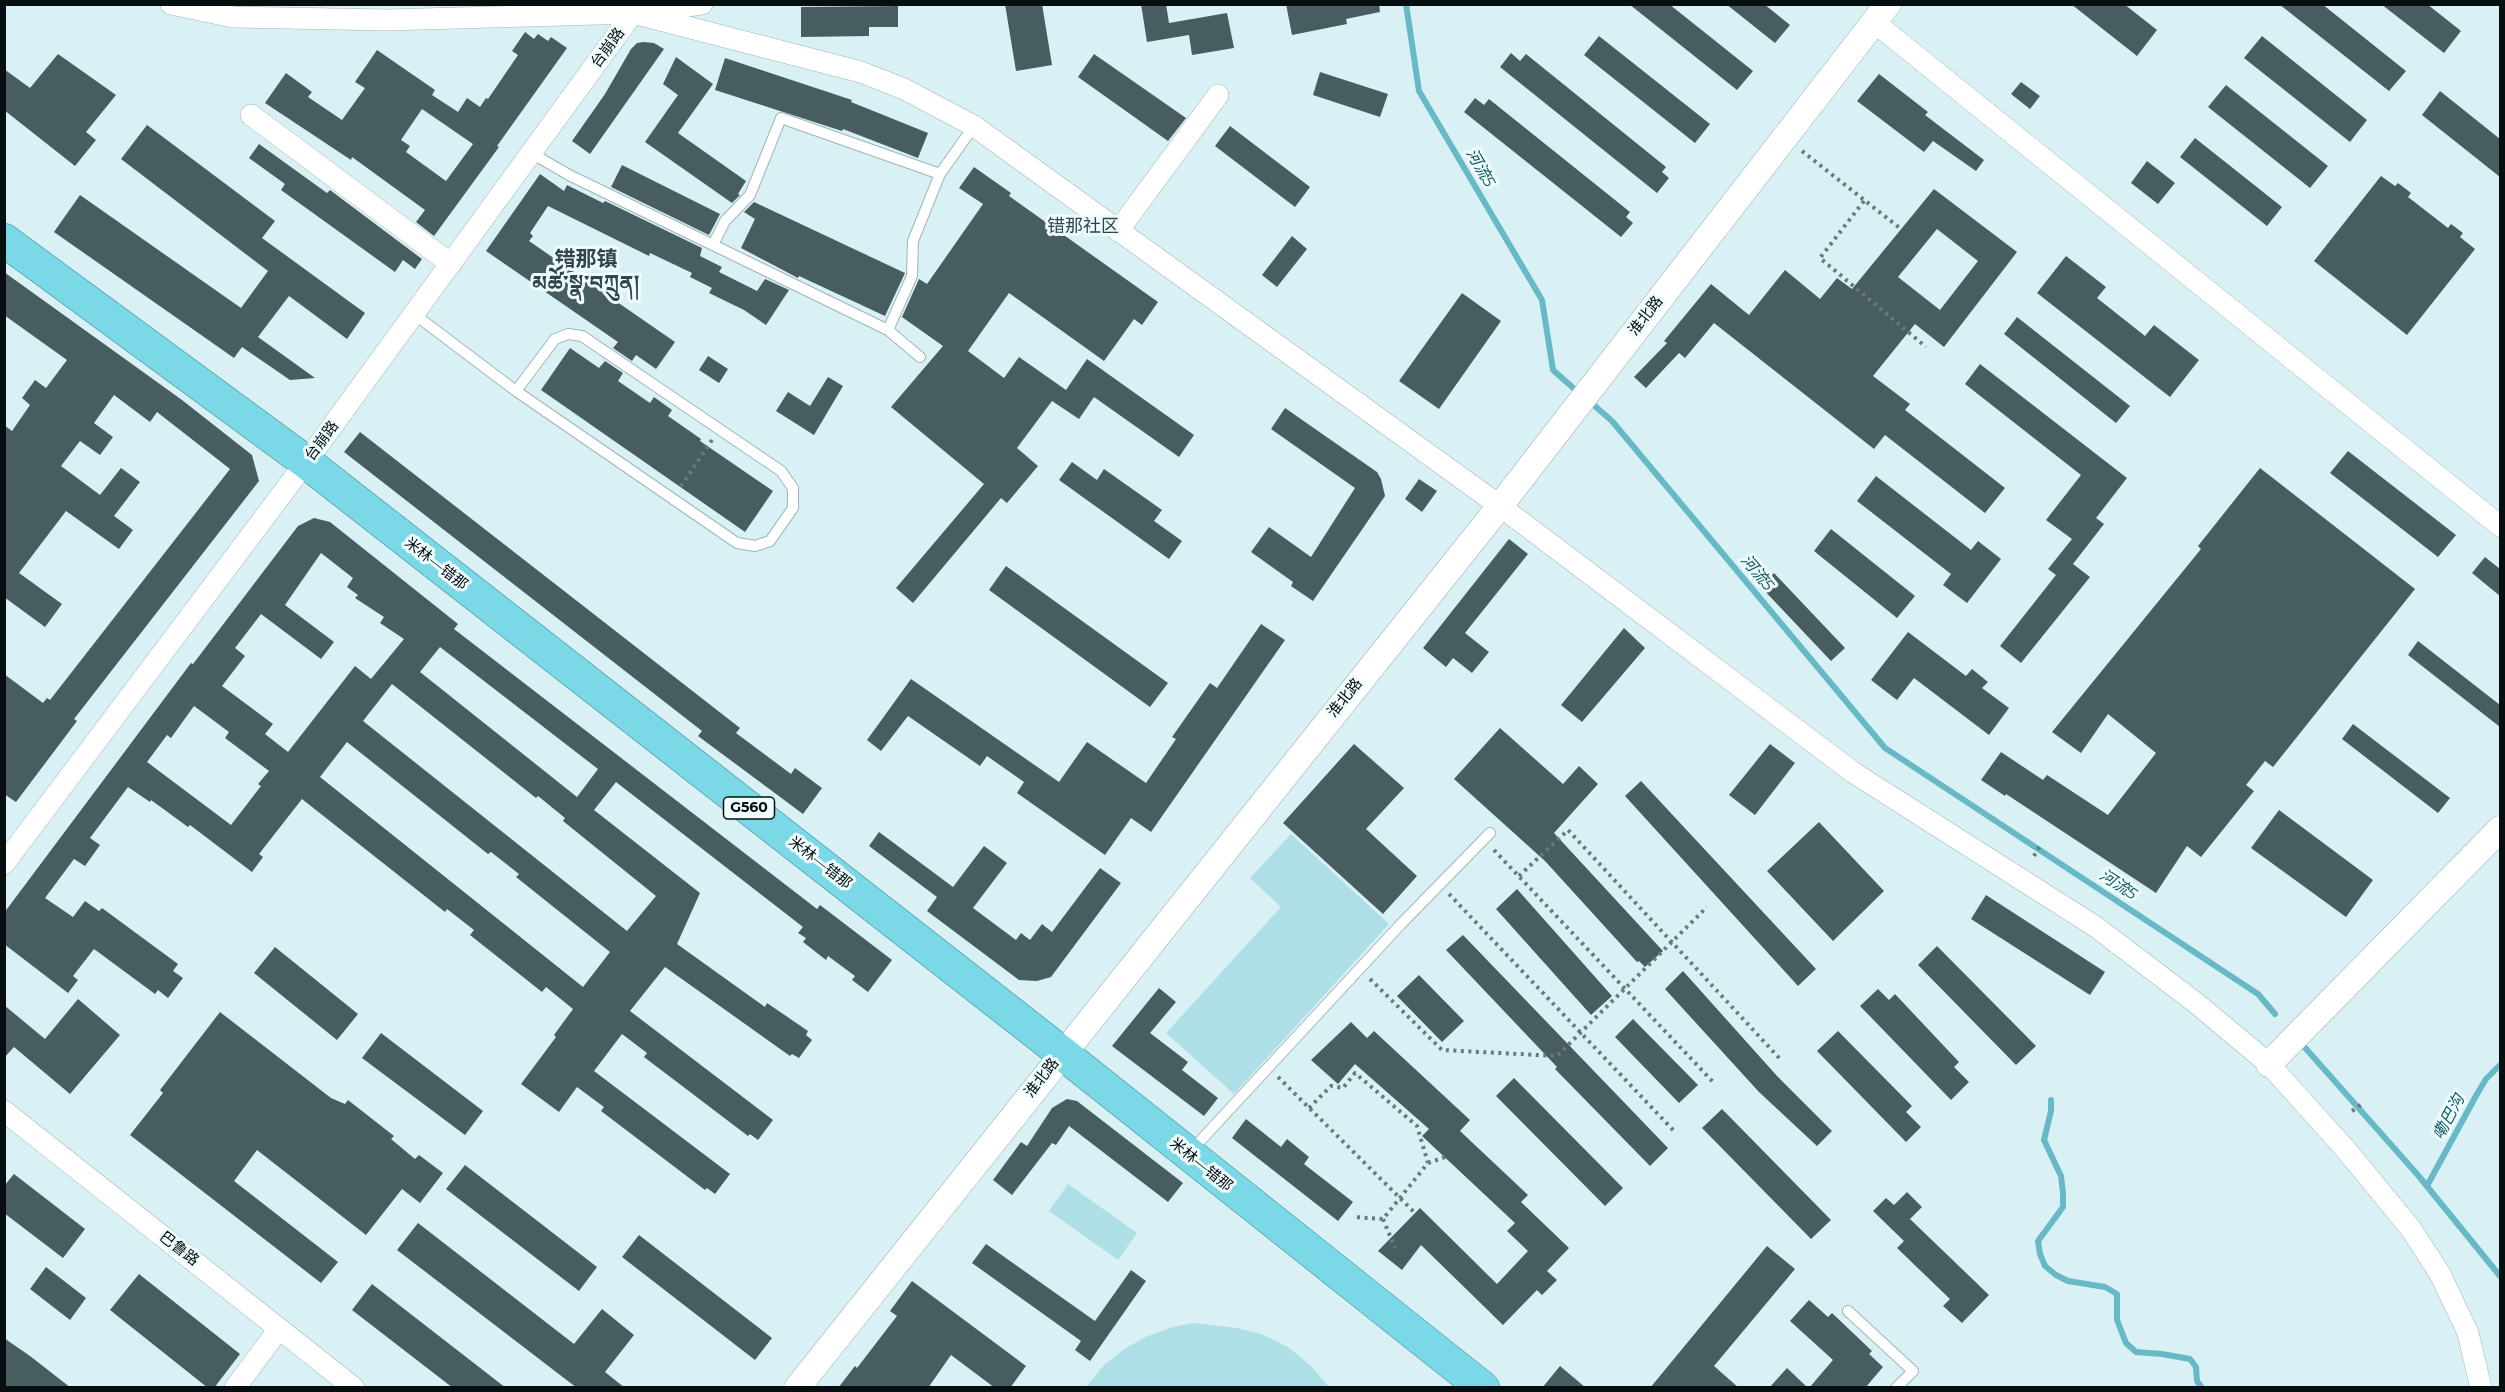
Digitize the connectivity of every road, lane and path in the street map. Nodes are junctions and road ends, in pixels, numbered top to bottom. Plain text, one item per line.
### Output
1 (171, 4) edge
2 (702, 4) edge
3 (633, 13) junction
4 (1881, 14) edge
5 (1218, 95) dead end
6 (251, 115) dead end
7 (974, 126) junction
8 (1786, 137) junction
9 (531, 153) junction
10 (940, 174) junction
11 (1864, 201) junction
12 (1901, 229) dead end
13 (1118, 231) junction
14 (4, 240) edge
15 (713, 245) junction
16 (451, 264) junction
17 (414, 314) junction
18 (888, 330) junction
19 (1926, 347) dead end
20 (920, 357) dead end
21 (516, 391) junction
22 (719, 429) junction
23 (306, 462) junction
24 (672, 498) junction
25 (1500, 506) junction
26 (2500, 526) edge
27 (2500, 829) edge
28 (1487, 836) joint
29 (2041, 844) dead end
30 (2034, 856) dead end
31 (4, 864) edge
32 (1520, 876) junction
33 (1440, 885) junction
34 (1707, 907) dead end
35 (1673, 941) junction
36 (1360, 969) junction
37 (1625, 989) junction
38 (1581, 1033) junction
39 (1062, 1053) junction
40 (1782, 1061) dead end
41 (2269, 1064) junction
42 (1269, 1068) junction
43 (1714, 1083) dead end
44 (2362, 1104) dead end
45 (1309, 1108) junction
46 (4, 1111) edge
47 (2352, 1111) dead end
48 (1674, 1131) dead end
49 (1188, 1155) junction
50 (1445, 1157) dead end
51 (1428, 1163) junction
52 (1401, 1199) junction
53 (1415, 1213) dead end
54 (1355, 1217) dead end
55 (1383, 1219) junction
56 (1395, 1248) dead end
57 (1848, 1311) dead end
58 (279, 1329) junction
59 (235, 1388) edge
60 (354, 1388) edge
61 (797, 1388) edge
62 (1483, 1388) edge
63 (1896, 1388) edge
64 (2481, 1388) edge

1 - 3 street
2 - 3 street
3 - 7 street
3 - 9 street, 台崩路
4 - 8 street, 淮北路
4 - 26 street
5 - 13 street
6 - 16 street
7 - 10 lane
7 - 13 street
8 - 11 path
8 - 25 street, 淮北路
9 - 15 lane
9 - 16 street, 台崩路
10 - 15 lane
10 - 18 lane
11 - 12 path
11 - 19 path
13 - 25 street
14 - 23 highway, 米林—错那 / G560
15 - 18 lane
16 - 17 street, 台崩路
17 - 21 lane
17 - 23 street, 台崩路
18 - 20 lane
21 - 22 lane
21 - 24 lane
22 - 24 path
22 - 24 lane
23 - 31 street, 台崩路
23 - 39 highway, 米林—错那 / G560
25 - 39 street, 淮北路
25 - 41 street
27 - 41 street
28 - 32 path
28 - 33 lane
29 - 30 path
32 - 35 path
32 - 37 path
33 - 36 lane
33 - 38 path
34 - 35 path
35 - 37 path
35 - 40 path
36 - 38 path
36 - 42 lane
37 - 38 path
37 - 43 path
38 - 48 path
39 - 49 highway, 米林—错那 / G560
39 - 61 street, 淮北路
41 - 64 street
42 - 45 path
42 - 49 lane
44 - 47 path
45 - 51 path
45 - 52 path
46 - 58 street, 巴鲁路
49 - 62 highway, 米林—错那 / G560
50 - 51 path
51 - 52 path
52 - 53 path
52 - 55 path
54 - 55 path
55 - 56 path
57 - 63 lane
58 - 59 street
58 - 60 street, 巴鲁路

